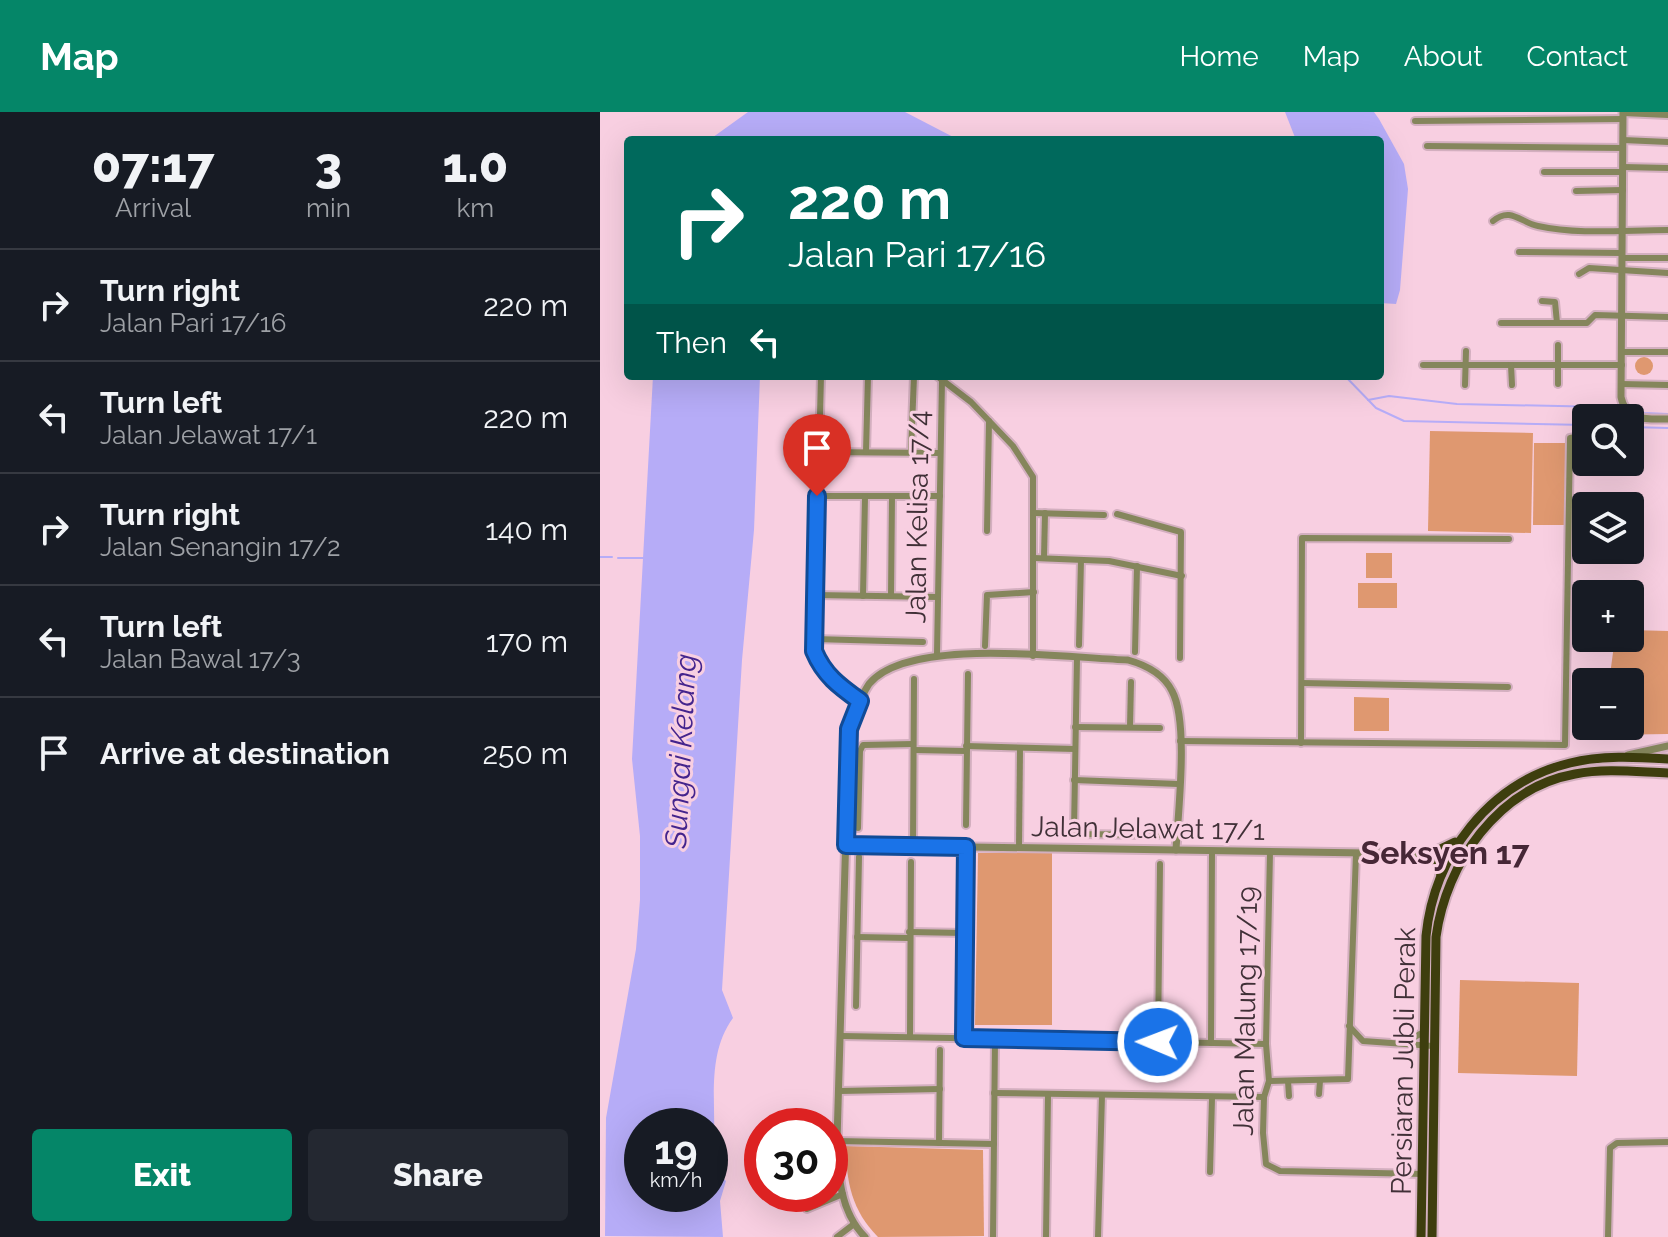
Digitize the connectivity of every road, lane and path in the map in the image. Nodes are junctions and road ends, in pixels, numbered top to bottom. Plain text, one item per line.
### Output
1 (1623, 115) edge
2 (1668, 115) edge
3 (1415, 121) dead end
4 (1668, 142) edge
5 (1623, 144) junction
6 (1427, 146) dead end
7 (1668, 168) edge
8 (1623, 170) junction
9 (1544, 172) dead end
10 (1623, 190) junction
11 (1576, 191) dead end
12 (1493, 221) dead end
13 (1623, 230) junction
14 (1668, 230) edge
15 (1519, 252) dead end
16 (1622, 256) junction
17 (1668, 258) edge
18 (1622, 270) junction
19 (1668, 273) edge
20 (1579, 274) dead end
21 (1542, 301) dead end
22 (1622, 316) junction
23 (1668, 317) edge
24 (1501, 323) dead end
25 (1557, 323) junction
26 (1558, 345) dead end
27 (1466, 351) dead end
28 (1621, 352) junction
29 (1668, 352) edge
30 (1423, 365) dead end
31 (1465, 365) junction
32 (1511, 365) junction
33 (1559, 365) junction
34 (1622, 365) junction
35 (821, 380) edge
36 (868, 380) edge
37 (914, 380) edge
38 (939, 380) edge
39 (941, 380) edge
40 (1558, 384) dead end
41 (1621, 384) junction
42 (1465, 385) dead end
43 (1512, 385) dead end
44 (1668, 385) edge
45 (1623, 404) edge
46 (1644, 418) edge
47 (1668, 419) edge
48 (989, 421) junction
49 (1572, 438) edge
50 (817, 452) junction
51 (866, 452) junction
52 (911, 452) junction
53 (940, 453) junction
54 (817, 496) junction
55 (940, 496) junction
56 (865, 497) junction
57 (892, 497) junction
58 (1034, 513) junction
59 (1045, 513) junction
60 (1117, 514) dead end
61 (1104, 515) dead end
62 (987, 531) dead end
63 (1509, 539) dead end
64 (1034, 558) junction
65 (1044, 558) junction
66 (1081, 560) junction
67 (1137, 566) junction
68 (1182, 576) junction
69 (1034, 592) junction
70 (815, 595) junction
71 (863, 596) junction
72 (891, 596) junction
73 (938, 597) junction
74 (814, 639) junction
75 (923, 642) dead end
76 (1079, 645) dead end
77 (985, 646) dead end
78 (1135, 652) dead end
79 (937, 654) junction
80 (1033, 656) junction
81 (1077, 658) junction
82 (1180, 658) dead end
83 (968, 674) dead end
84 (914, 679) dead end
85 (1131, 682) dead end
86 (1302, 683) junction
87 (1508, 687) dead end
88 (860, 701) junction
89 (1075, 727) junction
90 (1130, 727) junction
91 (1160, 728) dead end
92 (1180, 741) junction
93 (1301, 743) junction
94 (914, 747) junction
95 (1668, 747) edge
96 (1020, 748) junction
97 (966, 749) junction
98 (1075, 749) junction
99 (1618, 758) junction
100 (1603, 759) junction
101 (1667, 759) edge
102 (1621, 771) junction
103 (1668, 773) edge
104 (1074, 780) junction
105 (1178, 784) junction
106 (966, 825) dead end
107 (858, 828) dead end
108 (1158, 835) dead end
109 (1457, 842) junction
110 (846, 845) junction
111 (913, 846) junction
112 (966, 847) junction
113 (1019, 848) junction
114 (1176, 850) junction
115 (1212, 851) junction
116 (1466, 851) junction
117 (1270, 852) junction
118 (1356, 853) junction
119 (1430, 854) junction
120 (859, 857) dead end
121 (1448, 857) junction
122 (911, 862) dead end
123 (1160, 864) dead end
124 (1441, 875) junction
125 (965, 933) junction
126 (909, 935) junction
127 (857, 937) junction
128 (856, 1006) dead end
129 (1349, 1026) junction
130 (1422, 1033) junction
131 (842, 1036) junction
132 (910, 1037) junction
133 (964, 1038) junction
134 (995, 1039) junction
135 (1363, 1041) junction
136 (1158, 1042) junction
137 (1405, 1042) junction
138 (1211, 1043) junction
139 (1266, 1044) junction
140 (1433, 1046) junction
141 (1422, 1047) junction
142 (940, 1050) dead end
143 (1348, 1062) junction
144 (1269, 1081) junction
145 (1288, 1081) junction
146 (1320, 1081) junction
147 (940, 1089) junction
148 (840, 1091) junction
149 (994, 1093) junction
150 (1319, 1094) dead end
151 (1048, 1095) junction
152 (1102, 1095) junction
153 (1289, 1096) dead end
154 (1264, 1097) junction
155 (1212, 1098) junction
156 (839, 1108) edge
157 (848, 1141) edge
158 (1668, 1142) edge
159 (939, 1143) junction
160 (994, 1144) junction
161 (1210, 1172) dead end
162 (1423, 1174) junction
163 (848, 1208) edge
164 (854, 1224) junction
165 (837, 1237) edge
166 (865, 1237) edge
167 (993, 1237) edge
168 (1046, 1237) edge
169 (1098, 1237) edge
170 (1421, 1237) edge
171 (1432, 1237) edge
172 (1608, 1237) edge

1 - 2 street
1 - 3 street
1 - 5 street
4 - 5 street
5 - 6 street
5 - 8 street
7 - 8 street
8 - 9 street
8 - 10 street
10 - 11 street
10 - 13 street
12 - 13 street
13 - 14 street
13 - 16 street
15 - 16 street
16 - 17 street
16 - 18 street
18 - 19 street
18 - 20 street
18 - 22 street
21 - 25 street
22 - 23 street
22 - 25 street
22 - 28 street
24 - 25 street
26 - 33 street
27 - 31 street
28 - 29 street
28 - 34 street
30 - 31 street
31 - 32 street
31 - 42 street
32 - 33 street
32 - 43 street
33 - 34 street
33 - 40 street
34 - 41 street
35 - 50 street
36 - 51 street
37 - 52 street
38 - 53 street, Jalan Kelisa 17/4
39 - 48 street
41 - 44 street
41 - 45 street
46 - 47 street
48 - 58 street
48 - 62 street
49 - 93 street
50 - 51 street
50 - 54 street
51 - 52 street
52 - 53 street
53 - 55 street, Jalan Kelisa 17/4
54 - 56 street
54 - 70 street
55 - 57 street
55 - 73 street, Jalan Kelisa 17/4
56 - 57 street
56 - 71 street
57 - 72 street
58 - 59 street
58 - 64 street
59 - 61 street
59 - 65 street
60 - 68 street
63 - 86 street
64 - 65 street
64 - 69 street
65 - 66 street
66 - 67 street
66 - 76 street
67 - 68 street
67 - 78 street
68 - 82 street
69 - 77 street
69 - 80 street
70 - 71 street
70 - 74 street
71 - 72 street
72 - 73 street
73 - 79 street, Jalan Kelisa 17/4
74 - 75 street
74 - 88 street
79 - 80 street
79 - 88 street
80 - 81 street
81 - 89 street
81 - 92 street
83 - 97 street
84 - 94 street
85 - 90 street
86 - 87 street
86 - 93 street
88 - 110 street
89 - 90 street
89 - 98 street
90 - 91 street
92 - 93 street
92 - 105 street
94 - 97 street
94 - 107 street
94 - 111 street
95 - 99 street
95 - 101 street
96 - 97 street
96 - 98 street
96 - 113 street
97 - 106 street
98 - 104 street
99 - 100 main road, Persiaran Jubli Perak
99 - 101 main road, Persiaran Jubli Perak
100 - 102 main road
100 - 109 main road, Persiaran Jubli Perak
102 - 103 main road, Persiaran Jubli Perak
102 - 116 main road, Persiaran Jubli Perak
104 - 105 street
104 - 108 street
105 - 114 street
109 - 119 main road
109 - 121 main road, Persiaran Jubli Perak
110 - 111 street, Jalan Jelawat 17/1
110 - 131 street
111 - 112 street, Jalan Jelawat 17/1
112 - 113 street, Jalan Jelawat 17/1
112 - 125 street
113 - 114 street, Jalan Jelawat 17/1
114 - 115 street, Jalan Jelawat 17/1
115 - 117 street, Jalan Jelawat 17/1
115 - 138 street
116 - 121 main road
116 - 140 main road, Persiaran Jubli Perak
117 - 118 street, Jalan Jelawat 17/1
117 - 139 street, Jalan Malung 17/19
118 - 119 street, Jalan Jelawat 17/1
118 - 129 street
119 - 121 street, Jalan Jelawat 17/1
119 - 124 main road
120 - 127 street
121 - 124 main road, Persiaran Jubli Perak
122 - 126 street
123 - 136 street
124 - 130 main road, Persiaran Jubli Perak
125 - 126 street
125 - 133 street
126 - 127 street
126 - 132 street
127 - 128 street
129 - 135 street
129 - 143 street
130 - 137 street
130 - 141 main road, Persiaran Jubli Perak
131 - 132 street
131 - 148 street
132 - 133 street
133 - 134 street
134 - 136 street
134 - 149 street
135 - 137 street
135 - 143 street
136 - 138 street
137 - 141 street
138 - 139 street
139 - 144 street, Jalan Malung 17/19
140 - 141 street
140 - 171 main road, Persiaran Jubli Perak
141 - 162 main road, Persiaran Jubli Perak
142 - 147 street
143 - 146 street
144 - 145 street
144 - 154 street, Jalan Malung 17/19
145 - 146 street
145 - 153 street
146 - 150 street
147 - 148 street
147 - 159 street
148 - 156 street
149 - 151 street
149 - 160 street
151 - 152 street
151 - 168 street
152 - 155 street
152 - 169 street
154 - 155 street
154 - 162 street, Jalan Malung 17/19
155 - 161 street
157 - 159 street
158 - 172 street
159 - 160 street
160 - 167 street
162 - 170 main road, Persiaran Jubli Perak
163 - 164 street
164 - 165 street
164 - 166 street

